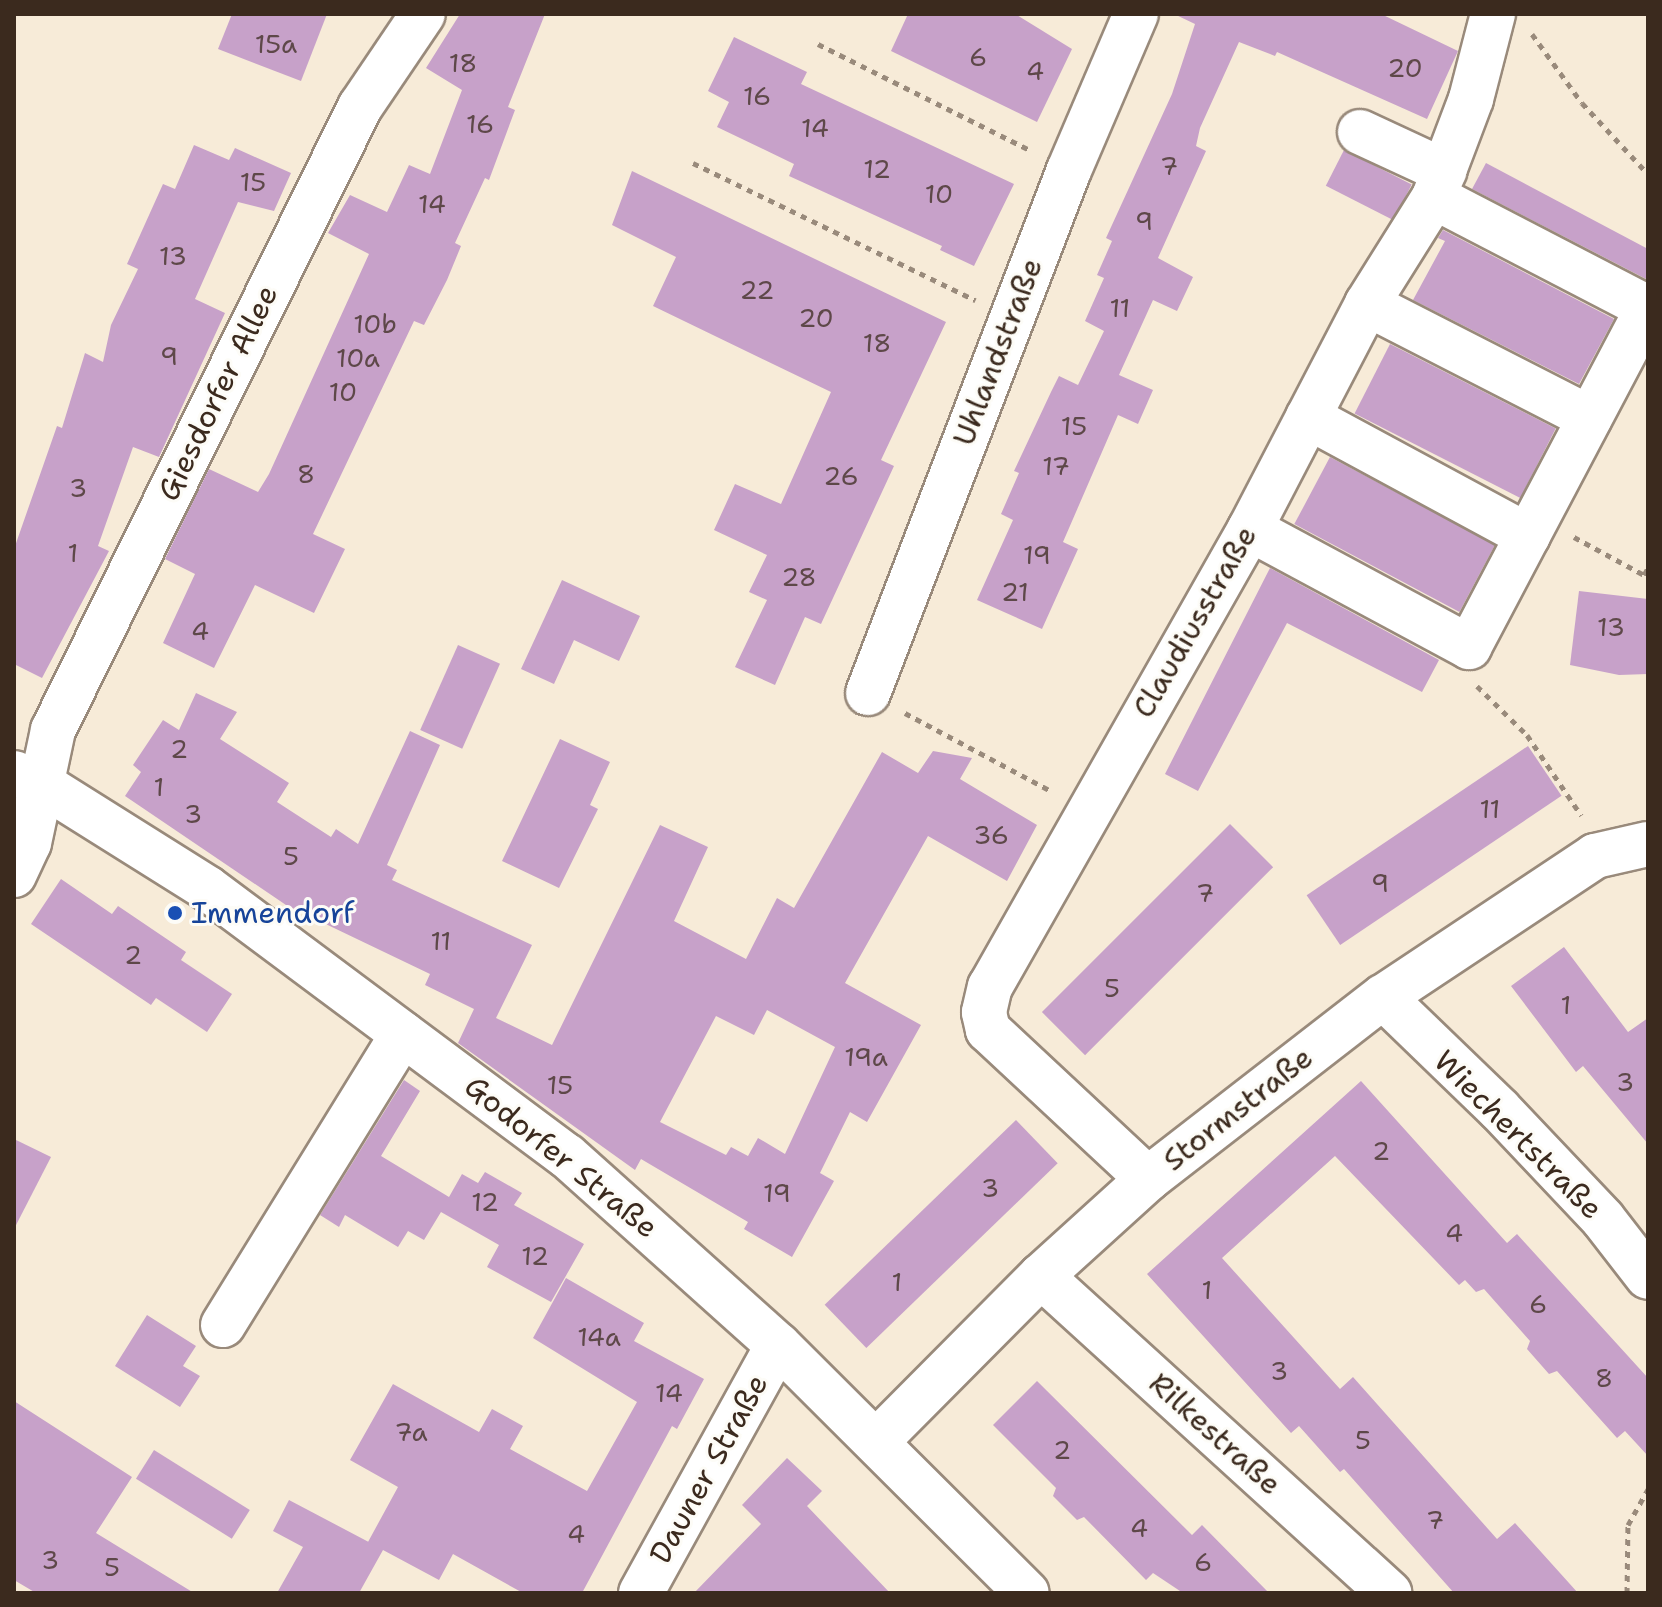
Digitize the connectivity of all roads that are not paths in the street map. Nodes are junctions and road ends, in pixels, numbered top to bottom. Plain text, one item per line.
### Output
1 (423, 14) edge
2 (1136, 14) edge
3 (1510, 20) edge
4 (1360, 132) dead end
5 (1439, 184) junction
6 (1367, 304) junction
7 (1308, 417) junction
8 (1590, 418) junction
9 (1533, 527) junction
10 (1250, 529) junction
11 (868, 693) road end
12 (29, 779) edge
13 (1648, 844) edge
14 (14, 875) edge
15 (1383, 997) junction
16 (403, 1034) junction
17 (1148, 1179) junction
18 (1041, 1276) junction
19 (1648, 1277) edge
20 (223, 1325) dead end
21 (778, 1345) junction
22 (876, 1442) junction
23 (641, 1593) edge
24 (1027, 1593) edge
25 (1389, 1593) edge

1 - 12 street, Giesdorfer Allee
2 - 11 street, Uhlandstraße
3 - 5 street, Claudiusstraße
4 - 5 street
5 - 6 street, Claudiusstraße
5 - 8 street
6 - 7 street, Claudiusstraße
6 - 8 street
7 - 9 street
7 - 10 street, Claudiusstraße
8 - 9 street
9 - 10 street
10 - 17 street, Claudiusstraße
12 - 14 street, Giesdorfer Allee
12 - 16 street, Godorfer Straße
13 - 15 street, Stormstraße
15 - 17 street, Stormstraße
15 - 19 street, Wiechertstraße
16 - 20 street
16 - 21 street, Godorfer Straße
17 - 18 street, Stormstraße
18 - 22 street, Stormstraße
18 - 25 street, Rilkestraße
21 - 22 street, Godorfer Straße
21 - 23 street, Dauner Straße
22 - 24 street, Godorfer Straße

